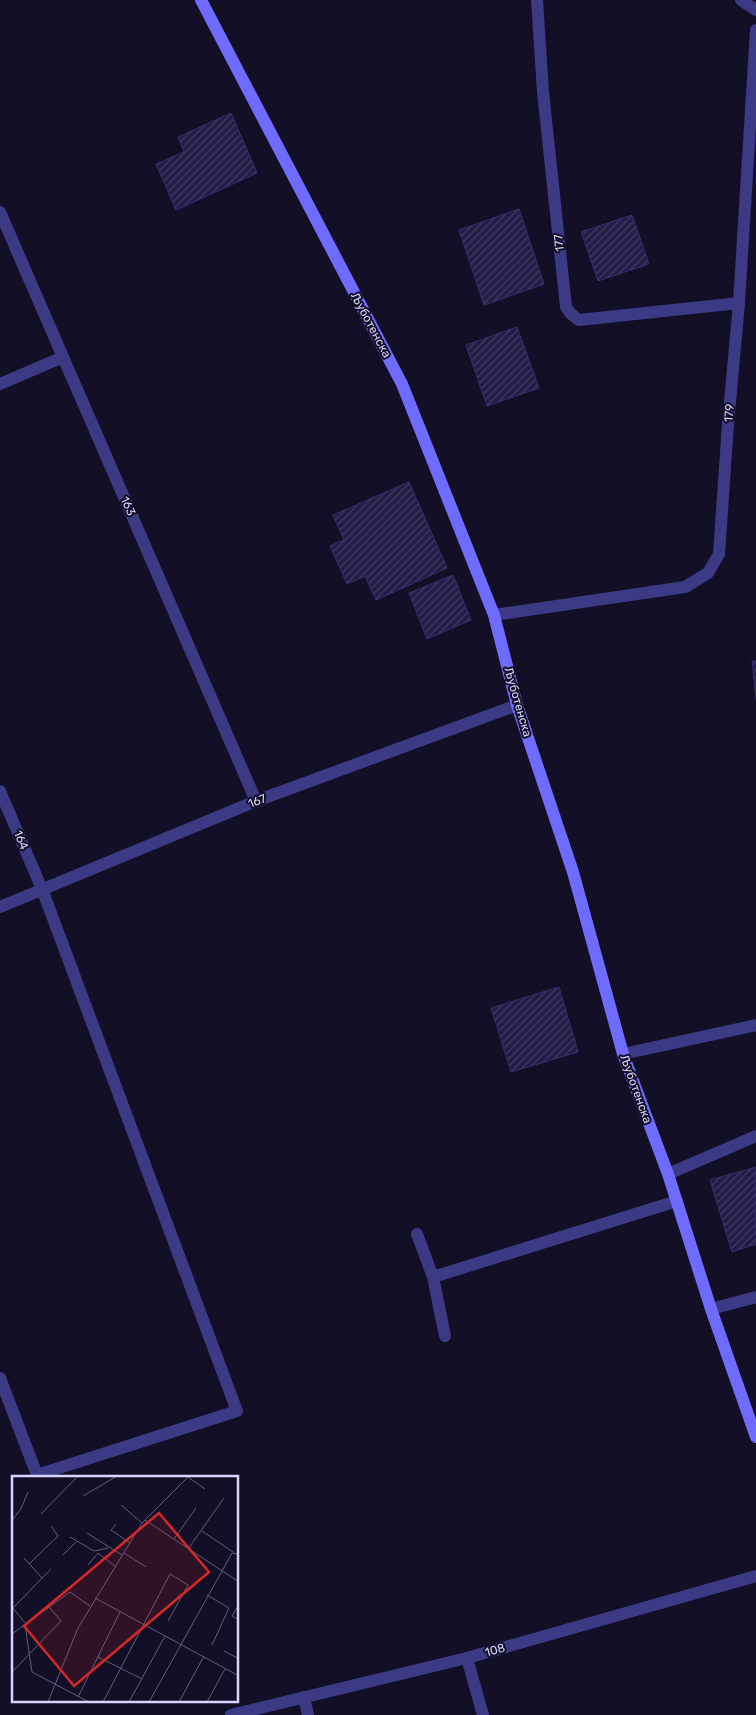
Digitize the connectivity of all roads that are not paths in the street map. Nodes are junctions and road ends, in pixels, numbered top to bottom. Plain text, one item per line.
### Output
1 (200, 0) edge
2 (537, 0) edge
3 (741, 0) edge
4 (756, 10) edge
5 (756, 30) edge
6 (0, 212) edge
7 (739, 303) junction
8 (62, 357) junction
9 (0, 384) edge
10 (494, 614) junction
11 (517, 705) junction
12 (0, 791) edge
13 (256, 800) junction
14 (42, 889) junction
15 (0, 907) edge
16 (756, 1025) edge
17 (623, 1054) junction
18 (756, 1136) edge
19 (668, 1174) junction
20 (677, 1201) junction
21 (418, 1234) dead end
22 (432, 1277) junction
23 (756, 1297) edge
24 (711, 1309) junction
25 (445, 1336) dead end
26 (0, 1378) edge
27 (756, 1437) edge
28 (756, 1576) edge
29 (467, 1658) junction
30 (304, 1697) junction
31 (231, 1715) edge
32 (308, 1715) edge
33 (483, 1715) edge

1 - 10 main road, Љуботенска
2 - 7 street, 177
3 - 4 street
5 - 7 street, 179
6 - 8 street, 163
7 - 10 street, 179
8 - 9 street
8 - 13 street, 163
10 - 11 main road, Љуботенска
11 - 13 street, 167
11 - 17 main road, Љуботенска
12 - 14 street, 164
13 - 14 street, 167
14 - 15 street, 167
14 - 26 street, 164
16 - 17 street
17 - 19 main road, Љуботенска
18 - 19 street
19 - 20 main road, Љуботенска
20 - 22 street
20 - 24 main road, Љуботенска
21 - 22 street
22 - 25 street
23 - 24 street
24 - 27 main road, Љуботенска
28 - 29 street, 108
29 - 30 street, 108
29 - 33 street
30 - 31 street, 108
30 - 32 street

